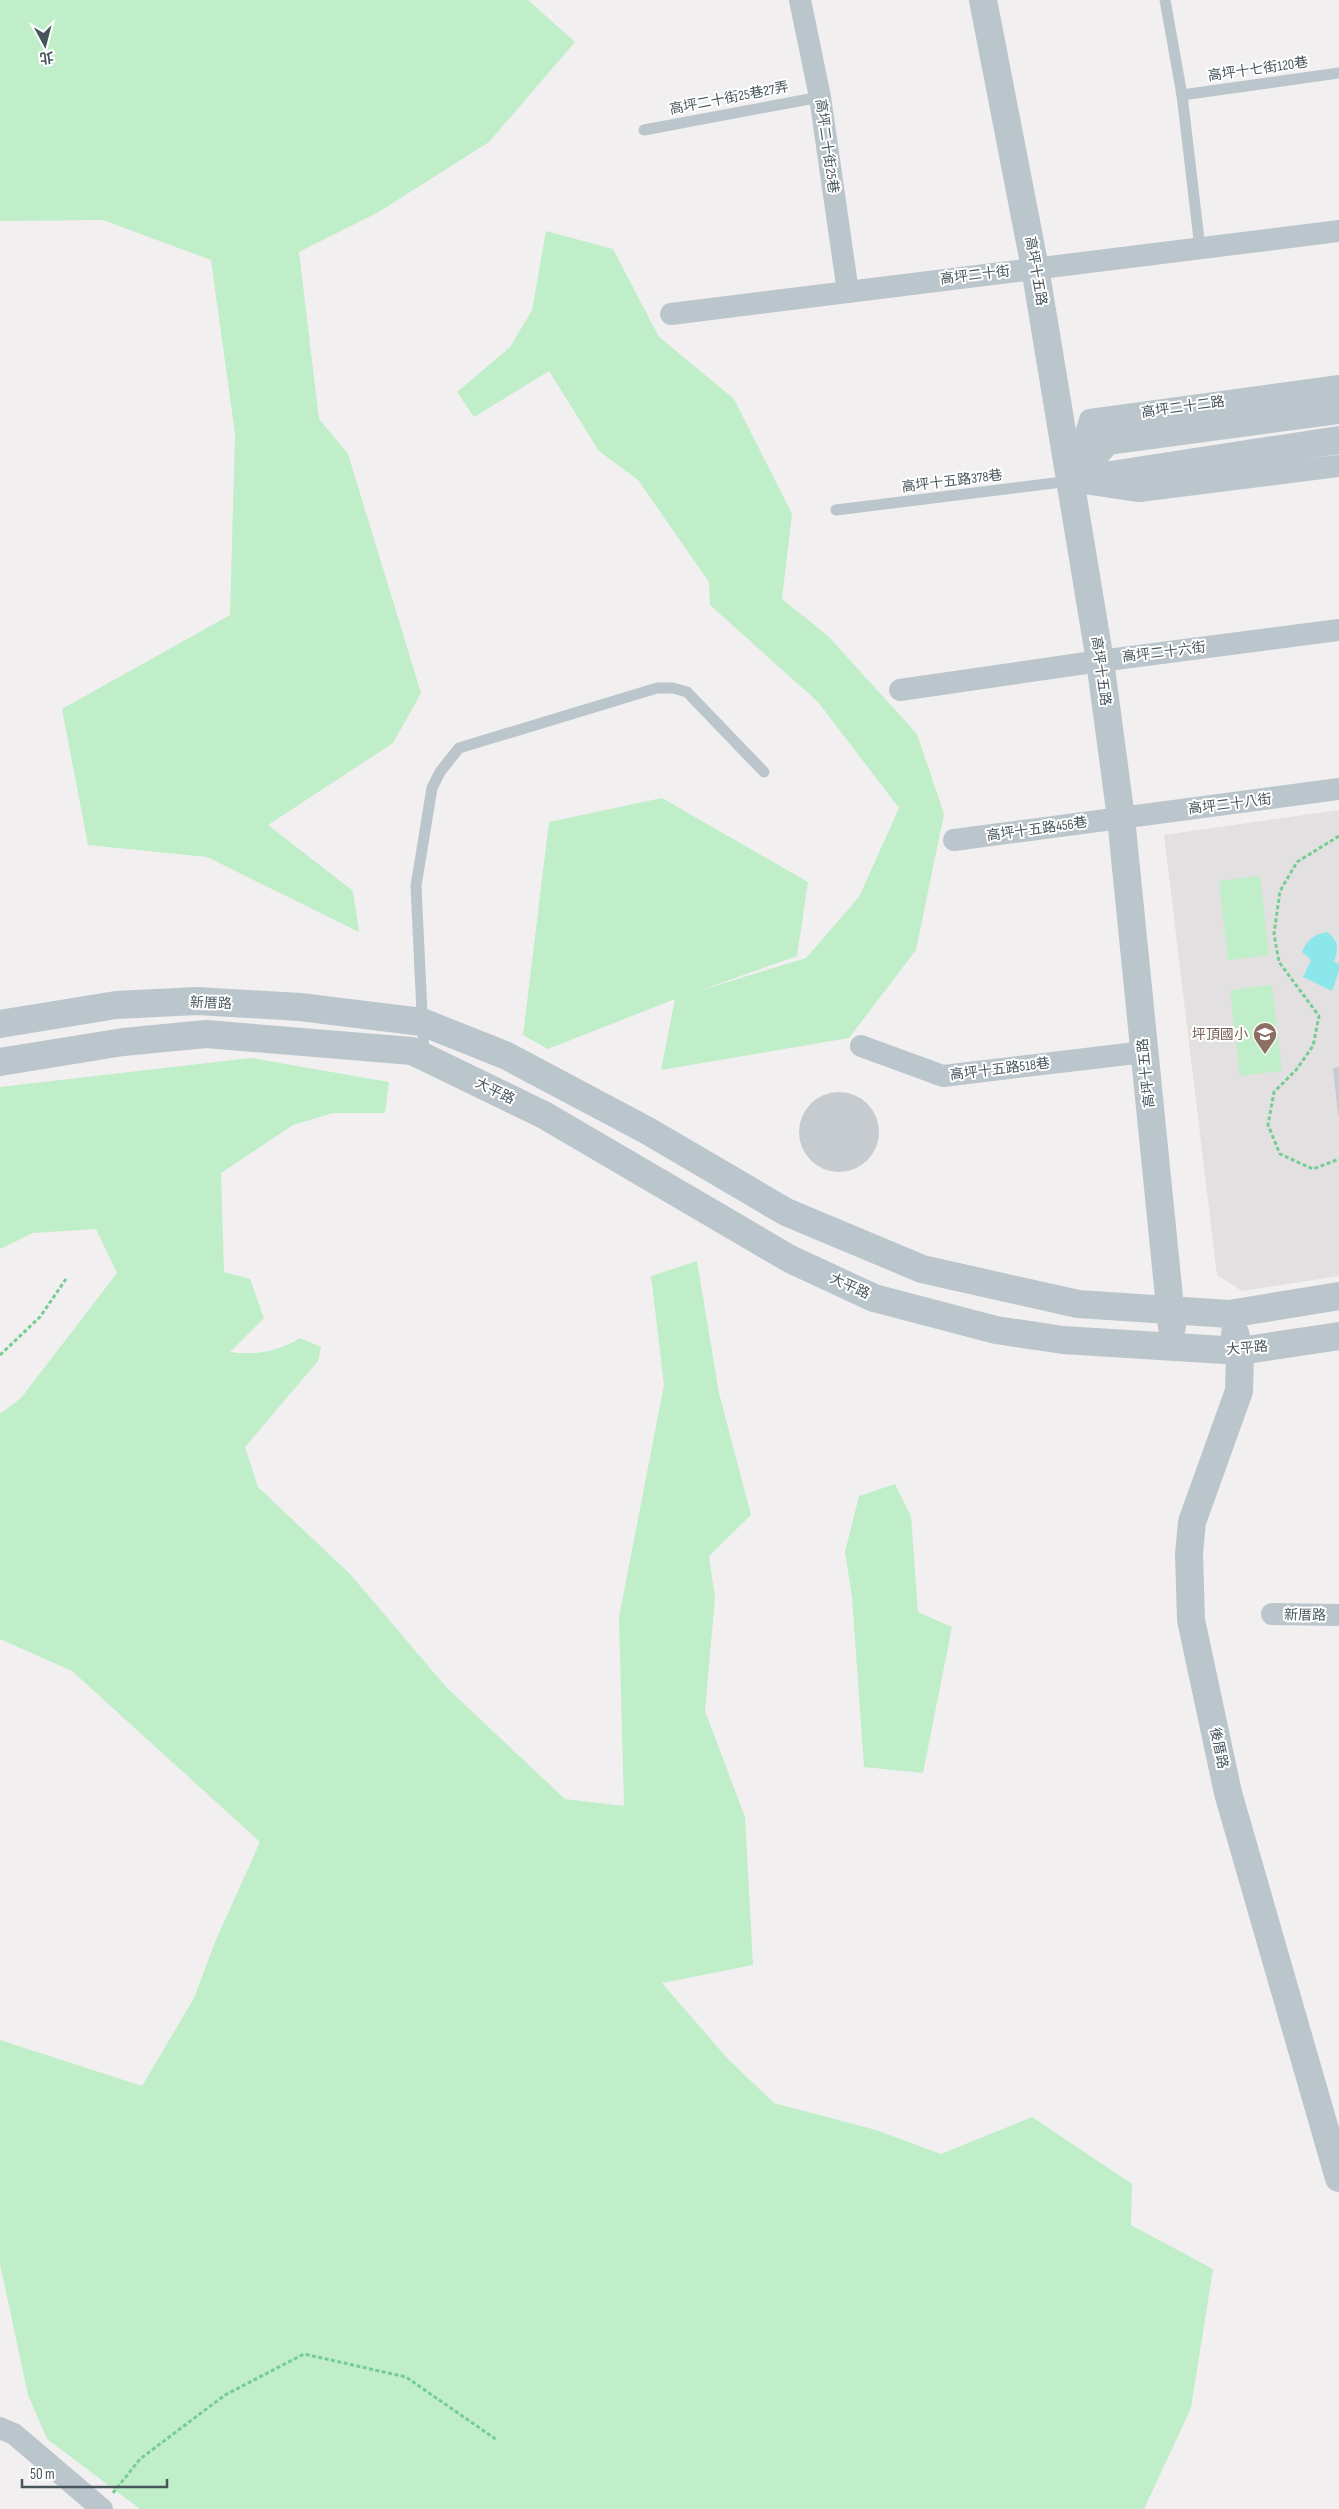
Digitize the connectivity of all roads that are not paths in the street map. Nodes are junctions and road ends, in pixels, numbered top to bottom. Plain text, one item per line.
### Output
1 (800, 0) edge
2 (983, 0) edge
3 (1165, 0) edge
4 (1339, 73) edge
5 (1182, 95) junction
6 (820, 97) junction
7 (644, 130) dead end
8 (1339, 231) edge
9 (1200, 248) junction
10 (1035, 268) junction
11 (848, 292) junction
12 (671, 314) dead end
13 (1339, 386) edge
14 (1339, 410) edge
15 (1339, 440) edge
16 (1339, 466) edge
17 (1072, 481) junction
18 (836, 510) dead end
19 (1339, 630) edge
20 (1100, 661) junction
21 (900, 690) dead end
22 (764, 772) dead end
23 (1339, 789) edge
24 (1121, 818) junction
25 (954, 840) dead end
26 (422, 1022) junction
27 (0, 1024) edge
28 (861, 1046) dead end
29 (1144, 1052) junction
30 (418, 1054) junction
31 (0, 1062) edge
32 (1339, 1296) edge
33 (1170, 1309) junction
34 (1229, 1314) junction
35 (1339, 1336) edge
36 (1176, 1348) junction
37 (1240, 1351) junction
38 (1272, 1614) dead end
39 (1339, 1615) edge
40 (1339, 2178) edge
41 (0, 2428) edge
42 (102, 2509) edge

1 - 6 street, 高坪二十街25巷
2 - 10 street, 高坪十五路
3 - 5 lane
4 - 5 lane, 高坪十七街120巷
5 - 9 lane
6 - 7 lane, 高坪二十街25巷27弄
6 - 11 street, 高坪二十街25巷
8 - 9 street, 高坪二十街
9 - 10 street, 高坪二十街
10 - 11 street, 高坪二十街
10 - 17 street, 高坪十五路
11 - 12 street, 高坪二十街
13 - 17 street, 高坪二十二路
14 - 17 street, 高坪二十二路
15 - 17 street
16 - 17 street
17 - 18 lane, 高坪十五路378巷
17 - 20 street, 高坪十五路
19 - 20 street, 高坪二十六街
20 - 21 street, 高坪二十六街
20 - 24 street, 高坪十五路
22 - 26 lane
23 - 24 street, 高坪二十八街
24 - 25 street, 高坪十五路456巷
24 - 29 street, 高坪十五路
26 - 27 street, 新厝路
26 - 30 lane
26 - 33 street
28 - 29 street, 高坪十五路518巷
29 - 33 street, 高坪十五路
30 - 31 street
30 - 36 street, 大平路
32 - 34 street
33 - 34 street
33 - 36 street, 高坪十五路
34 - 37 street, 後厝路
35 - 37 street, 大平路
36 - 37 street, 大平路
37 - 40 street, 後厝路
38 - 39 street, 新厝路
41 - 42 street

